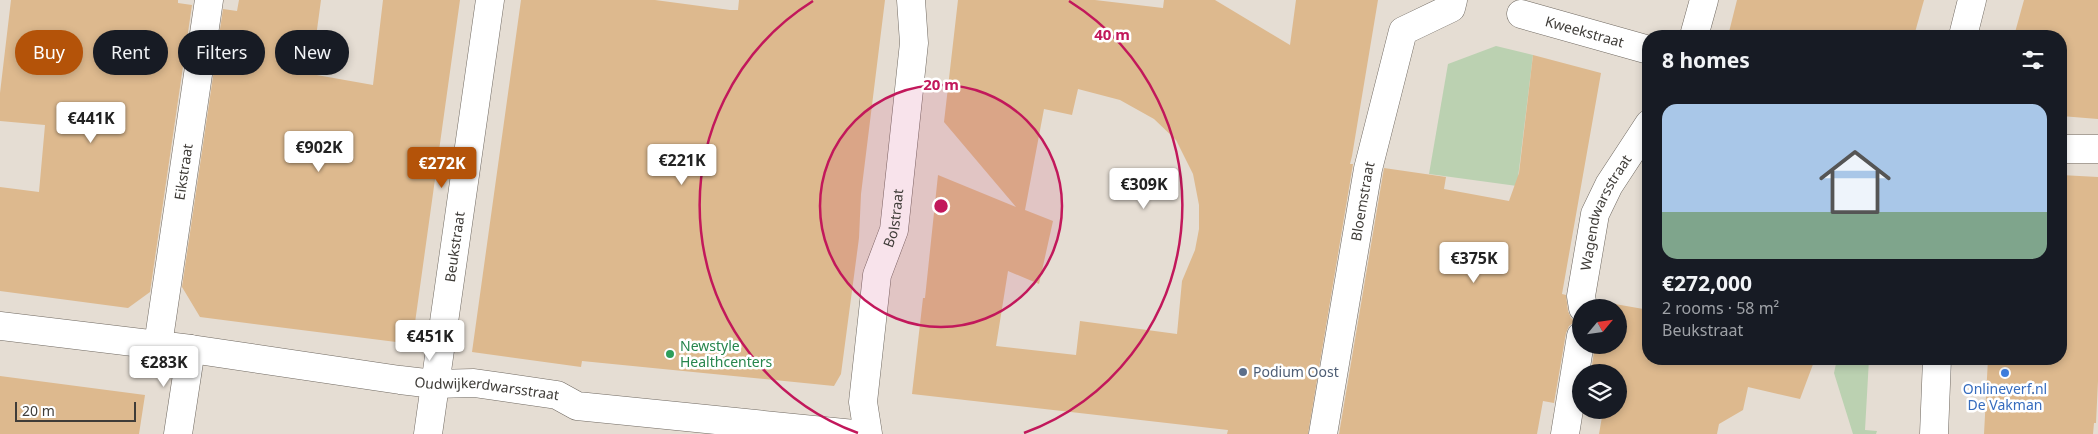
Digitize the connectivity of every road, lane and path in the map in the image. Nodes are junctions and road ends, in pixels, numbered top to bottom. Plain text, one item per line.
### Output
1 (208, 0) edge
2 (490, 0) edge
3 (911, 0) edge
4 (1453, 0) edge
5 (1704, 0) edge
6 (1972, 0) edge
7 (1521, 14) dead end
8 (1696, 30) edge
9 (1964, 30) edge
10 (1642, 48) edge
11 (1642, 135) edge
12 (2067, 149) edge
13 (2098, 150) edge
14 (1582, 299) edge
15 (0, 326) edge
16 (158, 345) junction
17 (191, 348) junction
18 (1578, 354) edge
19 (1937, 365) edge
20 (434, 384) junction
21 (655, 424) edge
22 (178, 434) edge
23 (428, 434) edge
24 (854, 434) edge
25 (868, 434) edge
26 (1323, 434) edge
27 (1566, 434) edge
28 (1934, 434) edge

1 - 16 street, Eikstraat
2 - 20 street, Beukstraat
3 - 25 street, Bolstraat
4 - 26 street, Bloemstraat
5 - 8 street
6 - 9 street
7 - 10 street, Kweekstraat
11 - 14 street, Wagendwarsstraat
12 - 13 street
15 - 16 street, Oudwijkerdwarsstraat
16 - 17 street, Oudwijkerdwarsstraat
17 - 20 street, Oudwijkerdwarsstraat
17 - 22 street
18 - 27 street
19 - 28 street
20 - 21 street, Oudwijkerdwarsstraat
20 - 23 street, Beukstraat
21 - 24 street, Oudwijkerdwarsstraat

